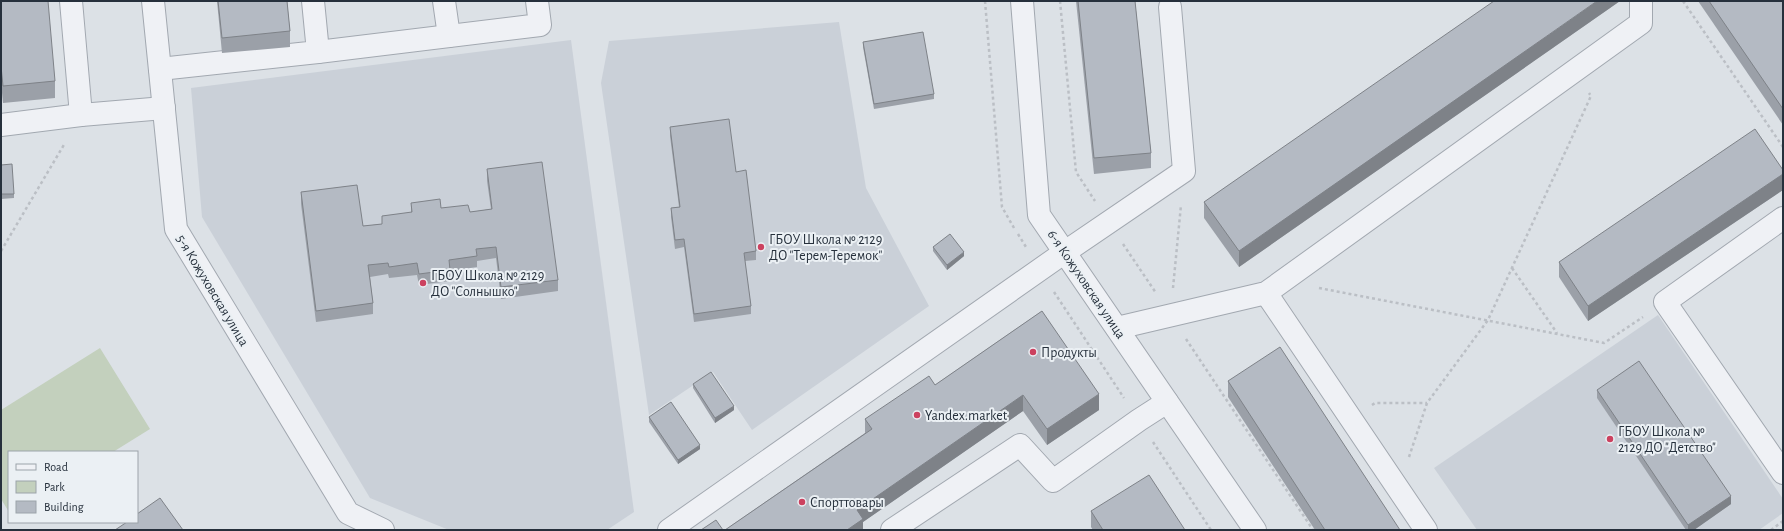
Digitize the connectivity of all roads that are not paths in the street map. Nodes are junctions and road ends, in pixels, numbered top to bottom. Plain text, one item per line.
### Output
1 (71, 1) edge
2 (153, 1) edge
3 (313, 1) edge
4 (444, 1) edge
5 (537, 1) edge
6 (1022, 1) edge
7 (1641, 1) edge
8 (1170, 7) dead end
9 (449, 36) junction
10 (318, 52) junction
11 (160, 69) junction
12 (164, 108) junction
13 (81, 115) junction
14 (1, 125) edge
15 (1783, 218) edge
16 (1065, 252) junction
17 (1274, 287) junction
18 (1117, 328) junction
19 (1168, 402) junction
20 (1783, 473) edge
21 (383, 530) edge
22 (669, 530) edge
23 (892, 530) edge
24 (1255, 530) edge
25 (1426, 530) edge

1 - 13 street
2 - 11 street, 5-я Кожуховская улица
3 - 10 street
4 - 9 street
5 - 9 street
6 - 16 street, 6-я Кожуховская улица
7 - 17 street
8 - 16 street
9 - 10 street
10 - 11 street
11 - 12 street, 5-я Кожуховская улица
12 - 13 street
12 - 21 street, 5-я Кожуховская улица
13 - 14 street
15 - 20 street
16 - 18 street, 6-я Кожуховская улица
16 - 22 street
17 - 18 street
17 - 25 street
18 - 19 street, 6-я Кожуховская улица
19 - 23 street
19 - 24 street, 6-я Кожуховская улица

